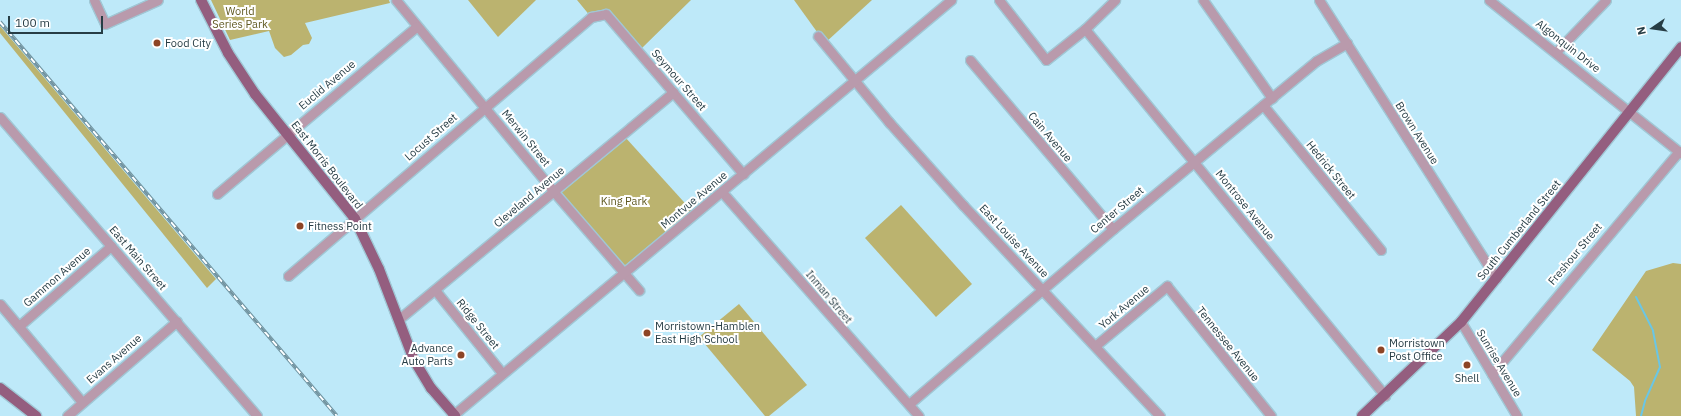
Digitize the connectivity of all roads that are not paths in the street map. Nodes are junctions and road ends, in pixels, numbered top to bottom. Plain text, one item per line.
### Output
1 (94, 0) edge
2 (158, 0) edge
3 (201, 0) edge
4 (396, 0) edge
5 (950, 0) edge
6 (999, 0) edge
7 (1115, 0) edge
8 (1203, 0) edge
9 (1319, 0) edge
10 (1489, 0) edge
11 (1606, 0) edge
12 (591, 17) joint
13 (417, 26) junction
14 (1085, 29) junction
15 (818, 36) dead end
16 (1347, 43) junction
17 (1681, 47) edge
18 (1556, 52) junction
19 (970, 60) dead end
20 (854, 80) junction
21 (673, 92) junction
22 (1272, 98) junction
23 (1263, 105) junction
24 (485, 107) junction
25 (1631, 111) junction
26 (0, 117) edge
27 (287, 133) junction
28 (1680, 152) edge
29 (1195, 162) junction
30 (744, 174) junction
31 (554, 192) junction
32 (722, 192) junction
33 (218, 194) dead end
34 (354, 219) junction
35 (1113, 229) junction
36 (111, 246) junction
37 (1381, 250) dead end
38 (624, 274) junction
39 (288, 276) dead end
40 (1496, 278) junction
41 (1167, 286) joint
42 (435, 290) junction
43 (639, 290) dead end
44 (1043, 290) junction
45 (0, 304) edge
46 (399, 319) junction
47 (177, 321) junction
48 (1461, 322) junction
49 (19, 326) junction
50 (1095, 346) junction
51 (502, 373) junction
52 (1492, 374) junction
53 (0, 388) edge
54 (1385, 396) junction
55 (82, 402) junction
56 (909, 404) junction
57 (36, 416) edge
58 (67, 416) edge
59 (257, 416) edge
60 (454, 416) edge
61 (919, 416) edge
62 (1160, 416) edge
63 (1271, 416) edge
64 (1362, 416) edge
65 (1517, 416) edge

1 - 2 street
3 - 27 main road, East Morris Boulevard
4 - 13 street, Merwin Street
5 - 20 street, Montvue Avenue
6 - 14 street
7 - 14 street
8 - 22 street
9 - 16 street, Brown Avenue
10 - 18 street, Algonquin Drive
11 - 18 street
12 - 21 street, Seymour Street
12 - 24 street, Locust Street
13 - 24 street, Merwin Street
13 - 27 street, Euclid Avenue
14 - 29 street, Montrose Avenue
15 - 20 street, East Louise Avenue
16 - 22 street, Center Street
16 - 40 street, Brown Avenue
17 - 25 main road, South Cumberland Street
18 - 25 street, Algonquin Drive
19 - 35 street, Cain Avenue
20 - 30 street, Montvue Avenue
20 - 44 street, East Louise Avenue
21 - 30 street, Seymour Street
21 - 31 street, Cleveland Avenue
22 - 23 street, Center Street
23 - 29 street, Center Street
23 - 37 street, Hedrick Street
24 - 31 street, Merwin Street
24 - 34 street, Locust Street
25 - 28 street, Algonquin Drive
25 - 40 main road, South Cumberland Street
26 - 36 street, East Main Street
27 - 33 street, Euclid Avenue
27 - 34 main road, East Morris Boulevard
28 - 52 street, Freshour Street
29 - 35 street, Center Street
29 - 54 street, Montrose Avenue
30 - 32 street, Montvue Avenue
31 - 38 street, Merwin Street
31 - 42 street, Cleveland Avenue
32 - 38 street, Montvue Avenue
32 - 56 street, Inman Street
34 - 39 street, Locust Street
34 - 46 main road, East Morris Boulevard
35 - 44 street, Center Street
36 - 47 street, East Main Street
36 - 49 street, Gammon Avenue
38 - 43 street, Merwin Street
38 - 51 street, Montvue Avenue
40 - 48 main road, South Cumberland Street
41 - 50 street, York Avenue
41 - 63 street, Tennessee Avenue
42 - 46 street, Cleveland Avenue
42 - 51 street, Ridge Street
44 - 50 street, East Louise Avenue
44 - 56 street, Center Street
45 - 49 street
46 - 60 main road, East Morris Boulevard
47 - 55 street, Evans Avenue
47 - 59 street, East Main Street
48 - 52 street, Sunrise Avenue
48 - 54 main road, South Cumberland Street
49 - 55 street
50 - 62 street, East Louise Avenue
51 - 60 street, Montvue Avenue
52 - 65 street, Sunrise Avenue
53 - 57 main road
54 - 64 main road, South Cumberland Street
55 - 58 street, Evans Avenue
56 - 61 street, Inman Street

